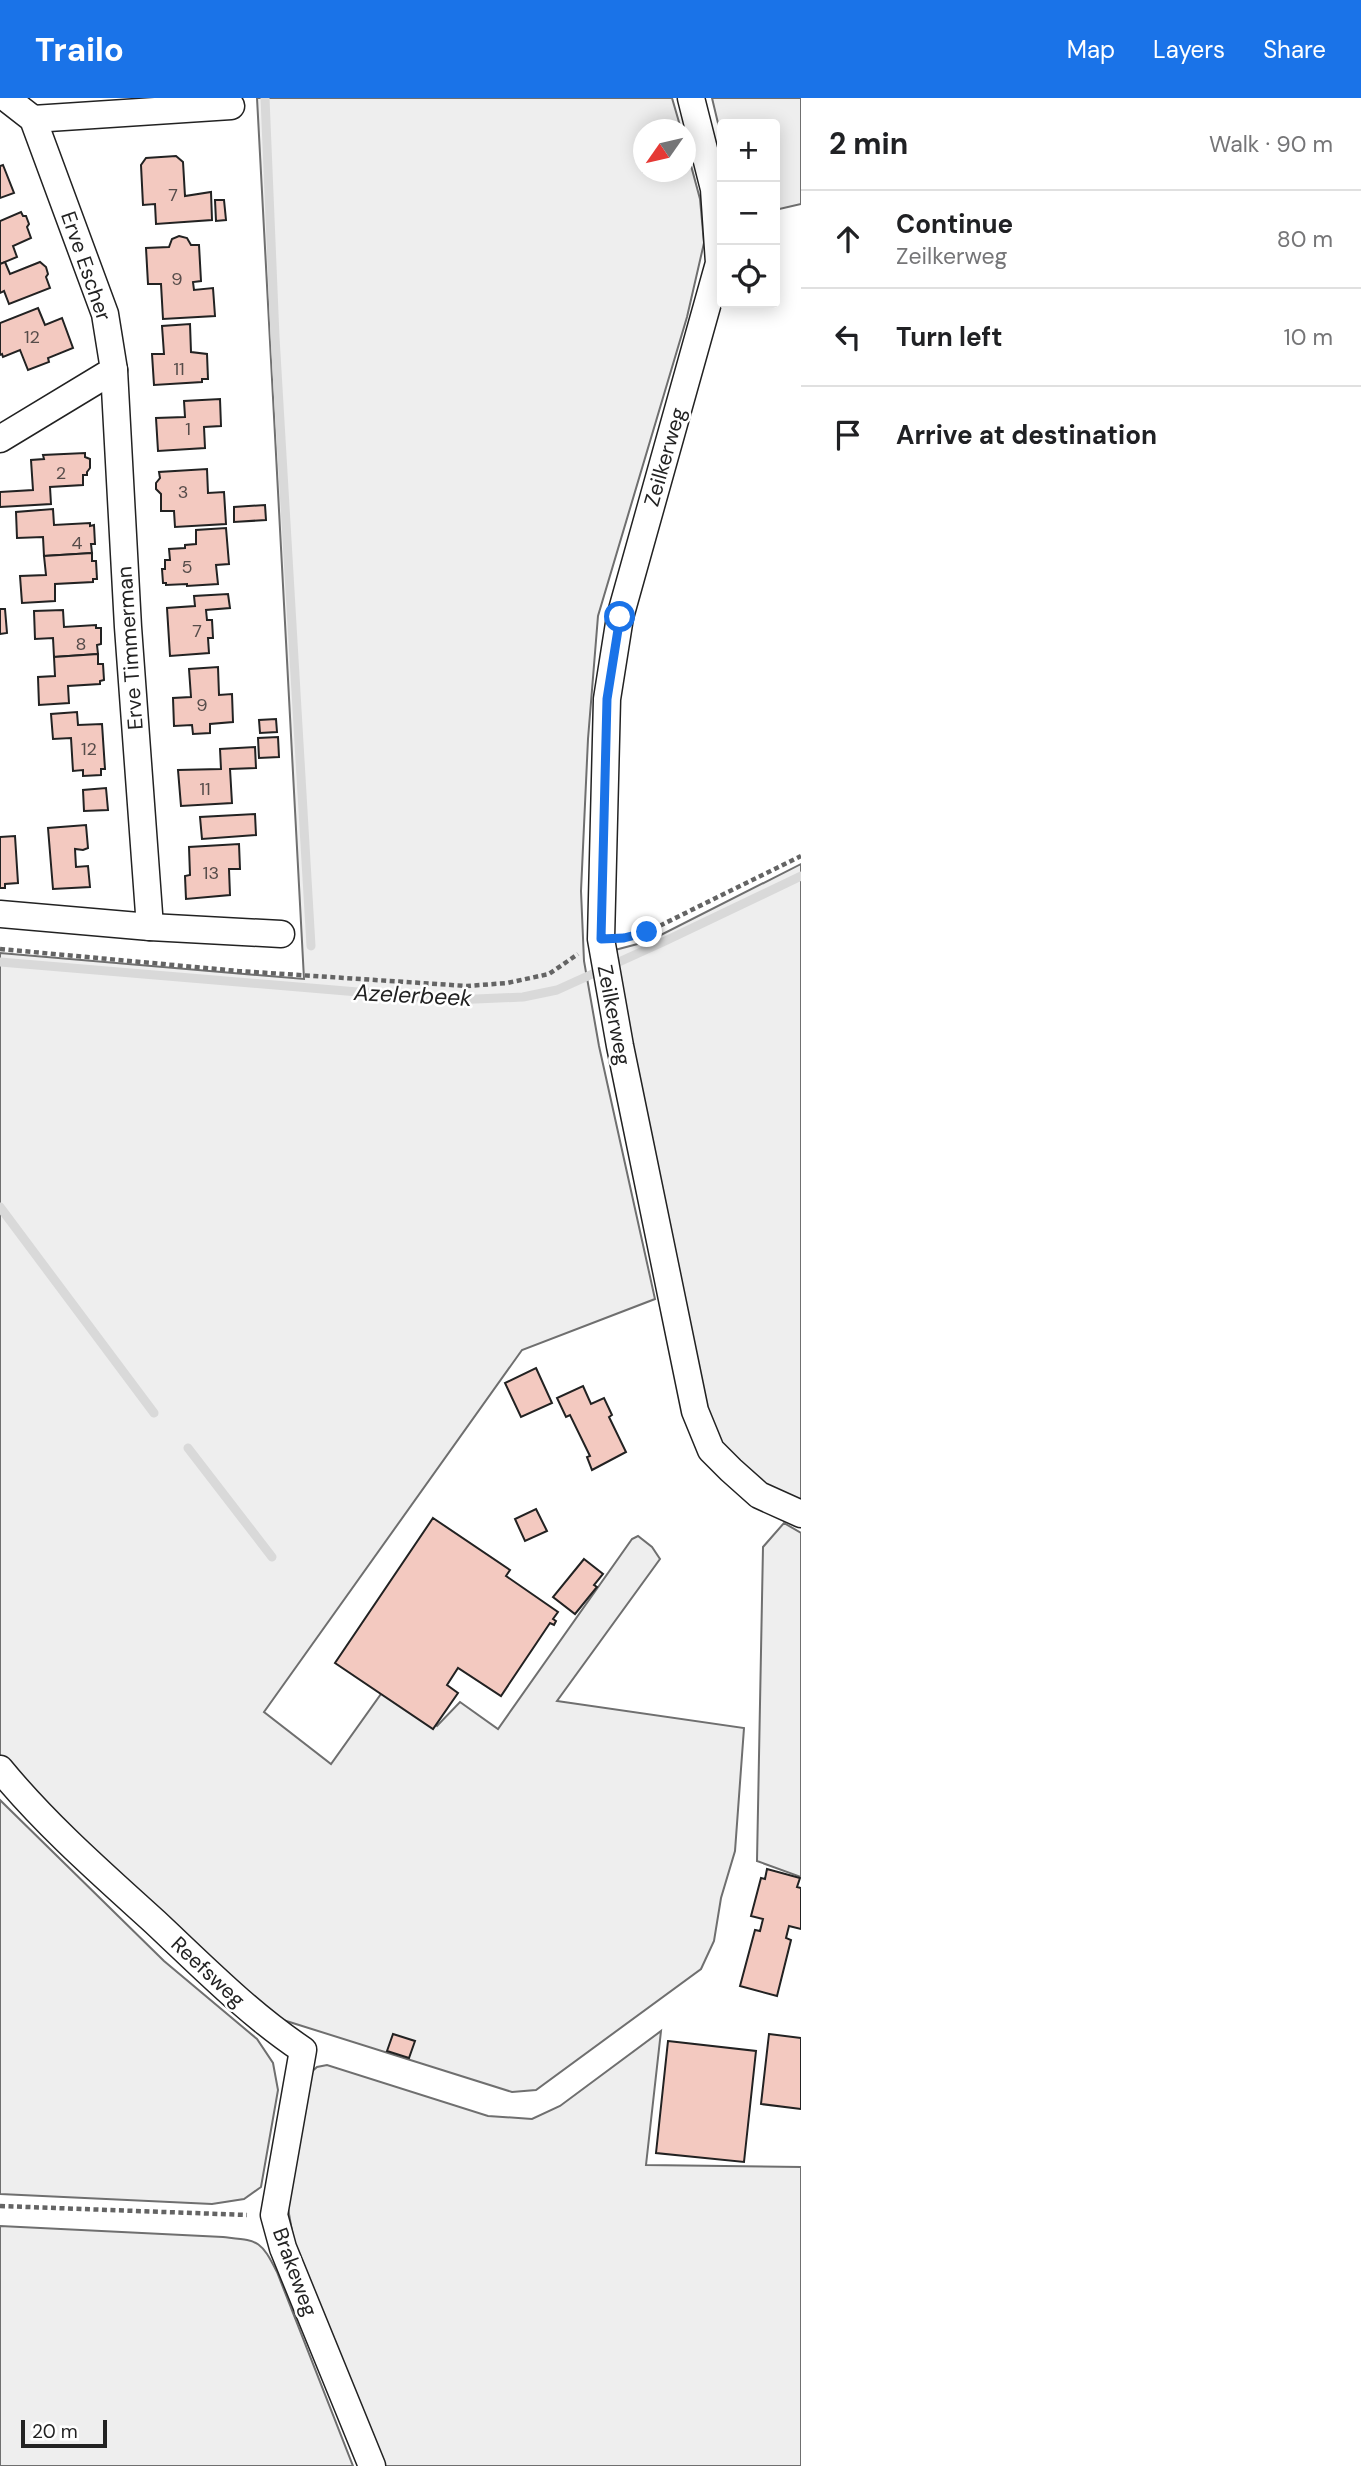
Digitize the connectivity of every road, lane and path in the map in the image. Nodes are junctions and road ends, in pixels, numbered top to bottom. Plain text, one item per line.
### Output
1 (6, 98) edge
2 (691, 98) edge
3 (231, 106) dead end
4 (33, 119) junction
5 (114, 370) junction
6 (0, 439) edge
7 (801, 856) edge
8 (0, 914) edge
9 (150, 927) junction
10 (281, 934) dead end
11 (0, 948) edge
12 (603, 954) junction
13 (801, 1514) edge
14 (0, 1769) edge
15 (0, 2206) edge
16 (274, 2216) junction
17 (372, 2466) edge

1 - 4 street
2 - 12 street, Zeilkerweg
3 - 4 street
4 - 5 street, Erve Escher
5 - 6 street
5 - 9 street, Erve Timmerman
7 - 12 path
8 - 9 street
9 - 10 street
11 - 12 path
12 - 13 street, Zeilkerweg
14 - 16 street, Reefsweg
15 - 16 path, Brakeweg
16 - 17 street, Brakeweg

